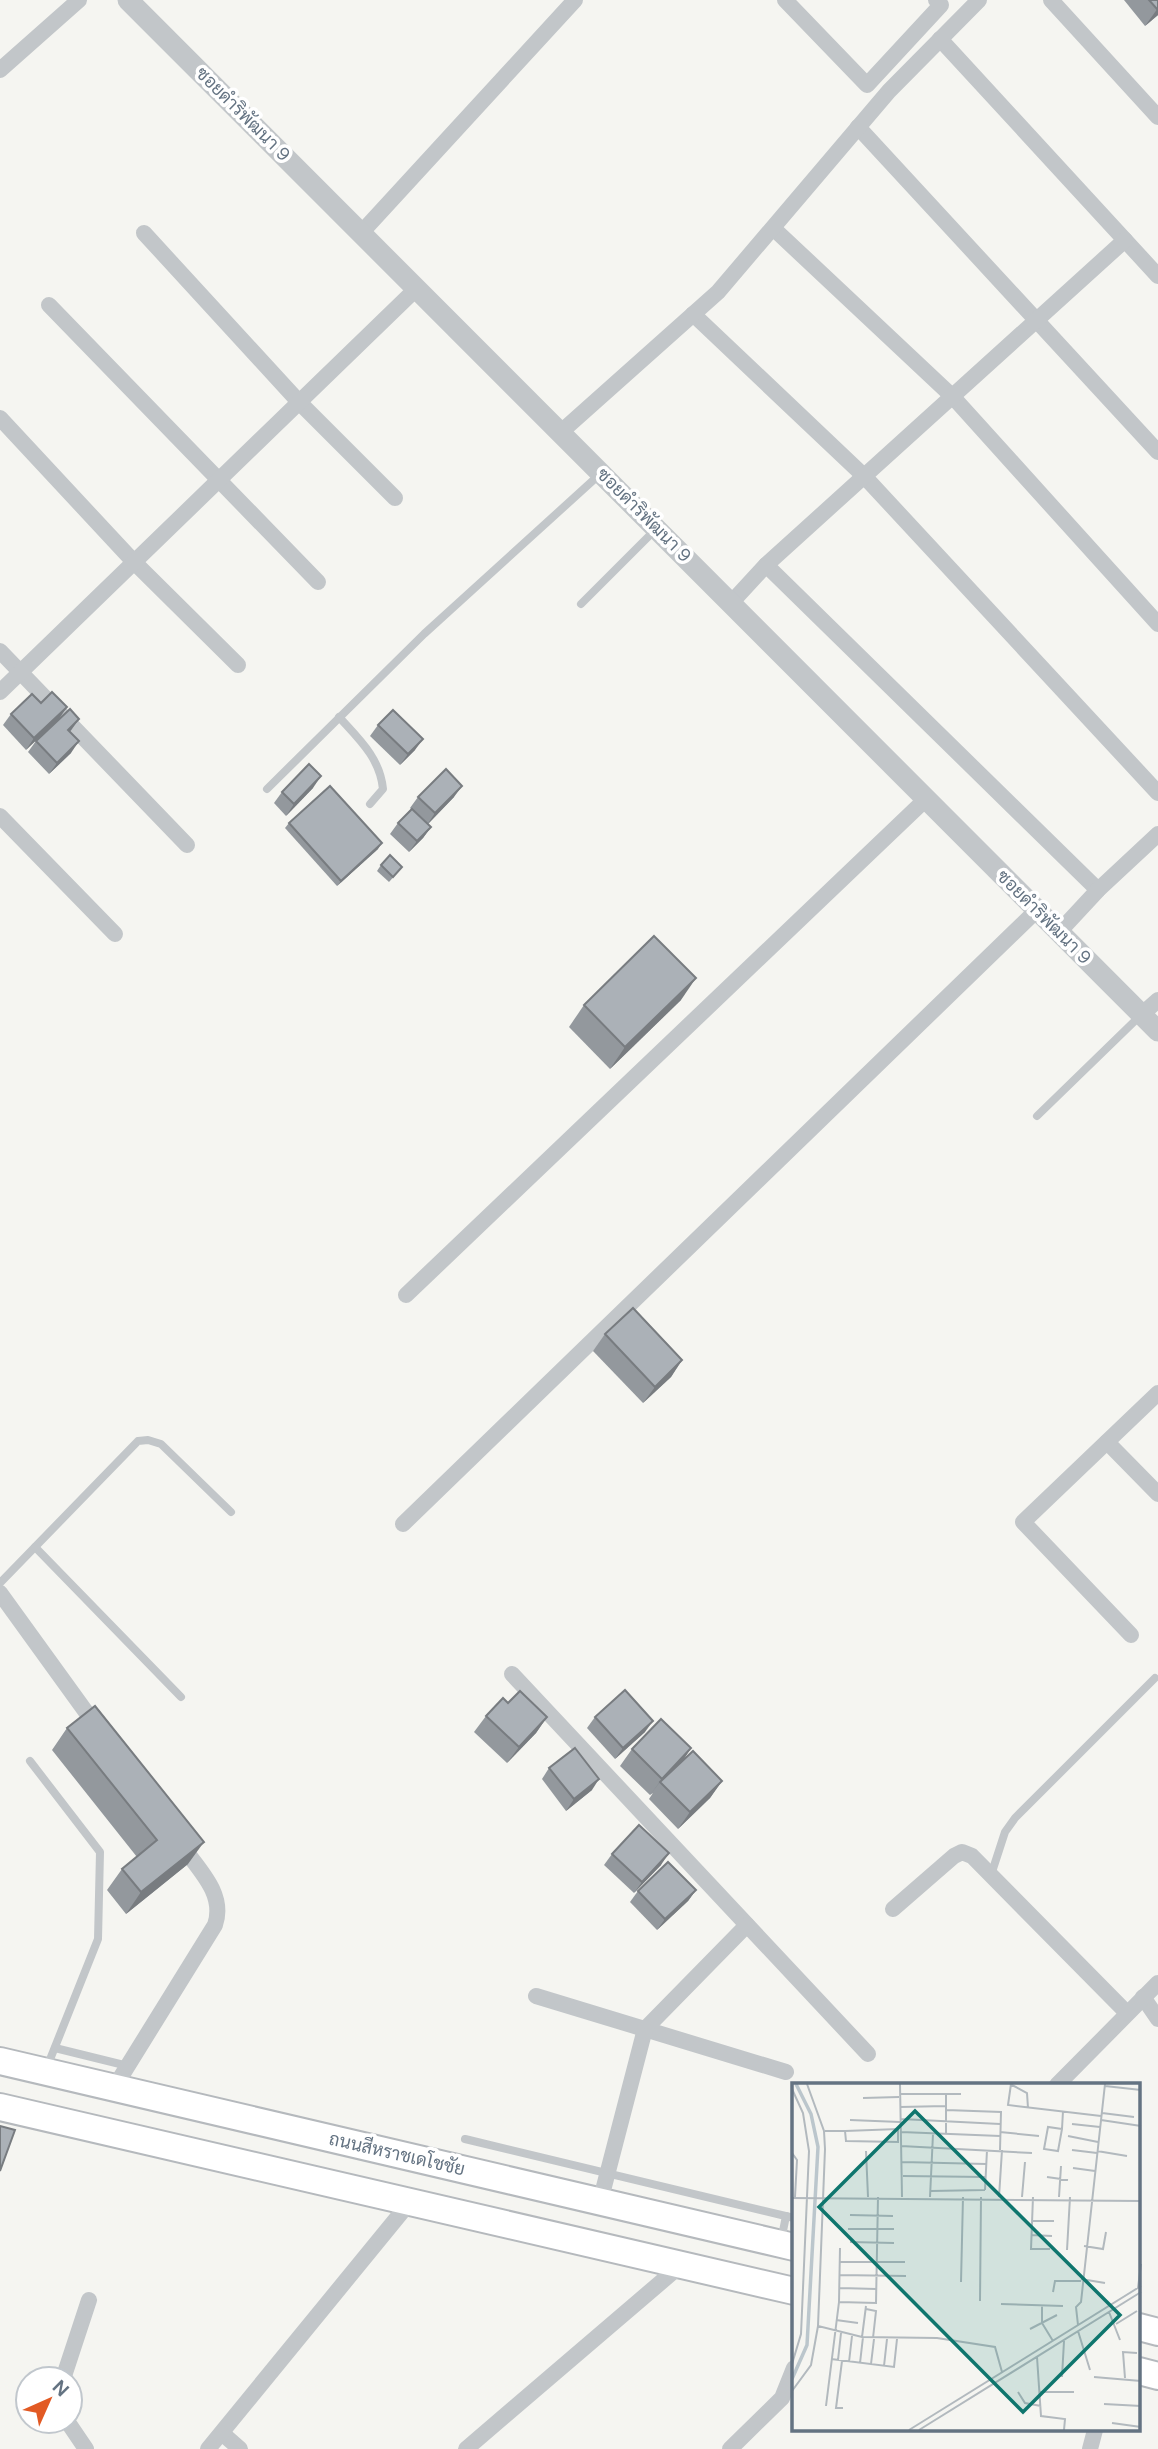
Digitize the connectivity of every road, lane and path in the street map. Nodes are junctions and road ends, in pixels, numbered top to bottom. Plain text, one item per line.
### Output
1 (79, 0) edge
2 (128, 0) edge
3 (575, 0) edge
4 (786, 0) edge
5 (936, 0) edge
6 (979, 0) edge
7 (1051, 0) edge
8 (940, 39) junction
9 (0, 69) edge
10 (1158, 117) edge
11 (858, 127) junction
12 (773, 228) junction
13 (362, 232) junction
14 (144, 233) dead end
15 (1125, 240) junction
16 (1158, 276) edge
17 (417, 288) junction
18 (49, 305) dead end
19 (693, 314) junction
20 (1037, 320) junction
21 (953, 397) junction
22 (299, 402) junction
23 (0, 418) edge
24 (561, 432) junction
25 (1158, 453) edge
26 (601, 473) junction
27 (864, 476) junction
28 (218, 481) junction
29 (396, 498) dead end
30 (657, 528) junction
31 (134, 562) junction
32 (766, 565) junction
33 (318, 582) dead end
34 (731, 603) junction
35 (581, 604) dead end
36 (1158, 624) edge
37 (0, 651) edge
38 (238, 665) dead end
39 (21, 671) junction
40 (0, 692) edge
41 (339, 717) junction
42 (267, 789) dead end
43 (1158, 793) edge
44 (926, 799) junction
45 (370, 804) dead end
46 (0, 816) edge
47 (1158, 834) edge
48 (187, 845) dead end
49 (1098, 890) junction
50 (1037, 910) junction
51 (1059, 932) junction
52 (115, 934) dead end
53 (1158, 1000) edge
54 (1142, 1015) junction
55 (1158, 1031) edge
56 (1037, 1116) dead end
57 (406, 1295) dead end
58 (1158, 1393) edge
59 (1107, 1442) junction
60 (1158, 1494) edge
61 (231, 1512) dead end
62 (403, 1524) dead end
63 (35, 1548) junction
64 (0, 1583) edge
65 (0, 1593) edge
66 (1131, 1635) dead end
67 (512, 1674) dead end
68 (1155, 1678) dead end
69 (181, 1697) dead end
70 (111, 1748) edge
71 (30, 1761) dead end
72 (168, 1827) edge
73 (991, 1875) junction
74 (893, 1909) dead end
75 (747, 1925) junction
76 (1158, 1983) edge
77 (536, 1996) dead end
78 (1143, 1997) junction
79 (1127, 2013) junction
80 (1158, 2019) edge
81 (645, 2029) junction
82 (867, 2054) dead end
83 (50, 2060) junction
84 (0, 2061) edge
85 (786, 2072) dead end
86 (121, 2077) junction
87 (1059, 2083) edge
88 (0, 2107) edge
89 (465, 2139) dead end
90 (606, 2175) junction
91 (410, 2202) junction
92 (600, 2202) junction
93 (713, 2215) junction
94 (790, 2217) edge
95 (787, 2245) edge
96 (681, 2265) junction
97 (792, 2291) edge
98 (89, 2300) dead end
99 (1140, 2327) edge
100 (1158, 2332) edge
101 (68, 2365) edge
102 (1140, 2371) edge
103 (792, 2373) edge
104 (1158, 2375) edge
105 (1094, 2432) edge
106 (223, 2434) junction
107 (208, 2449) edge
108 (240, 2449) edge
109 (466, 2449) edge
110 (730, 2449) edge
111 (1090, 2449) edge

1 - 9 street
2 - 13 street, ซอยดำริพัฒนา 9
3 - 13 street
4 - 5 street
6 - 8 street
7 - 10 street
8 - 11 street
8 - 15 street
11 - 12 street
11 - 20 street
12 - 19 street
12 - 21 street
13 - 17 street, ซอยดำริพัฒนา 9
14 - 22 street
15 - 16 street
15 - 20 street
17 - 22 street
17 - 24 street, ซอยดำริพัฒนา 9
18 - 28 street
19 - 24 street
19 - 27 street
20 - 21 street
20 - 25 street
21 - 27 street
21 - 36 street
22 - 28 street
22 - 29 street
23 - 31 street
24 - 26 street, ซอยดำริพัฒนา 9
26 - 30 street, ซอยดำริพัฒนา 9
26 - 41 lane
27 - 32 street
27 - 43 street
28 - 31 street
28 - 33 street
30 - 34 street, ซอยดำริพัฒนา 9
30 - 35 lane
31 - 38 street
31 - 39 street
32 - 34 street
32 - 49 street
34 - 44 street, ซอยดำริพัฒนา 9
37 - 39 street
39 - 40 street
39 - 48 street
41 - 42 lane
41 - 45 lane
44 - 50 street, ซอยดำริพัฒนา 9
44 - 57 street
46 - 52 street
47 - 49 street
49 - 51 street
50 - 51 street, ซอยดำริพัฒนา 9
50 - 62 street
51 - 54 street, ซอยดำริพัฒนา 9
53 - 54 street
54 - 55 street, ซอยดำริพัฒนา 9
54 - 56 lane
58 - 59 street
59 - 60 street
59 - 66 street
61 - 63 lane
63 - 64 lane
63 - 69 lane
65 - 70 street
67 - 75 street
68 - 73 lane
71 - 83 lane
72 - 86 street
73 - 74 street
73 - 79 street
75 - 81 street
75 - 82 street
76 - 78 street
77 - 81 street
78 - 79 street
78 - 80 street
79 - 87 street
81 - 85 street
81 - 90 street
83 - 84 main road, ถนนสีหราชเดโชชัย
83 - 86 main road, ถนนสีหราชเดโชชัย
86 - 92 main road, ถนนสีหราชเดโชชัย
88 - 91 main road
89 - 90 lane
90 - 92 street
90 - 93 lane
91 - 96 main road
91 - 106 street
92 - 93 main road, ถนนสีหราชเดโชชัย
93 - 94 lane
93 - 95 main road, ถนนสีหราชเดโชชัย
94 - 95 lane
96 - 97 main road
96 - 109 street
98 - 101 street
99 - 100 main road
102 - 104 main road
103 - 110 street
105 - 111 street
106 - 107 street
106 - 108 street

